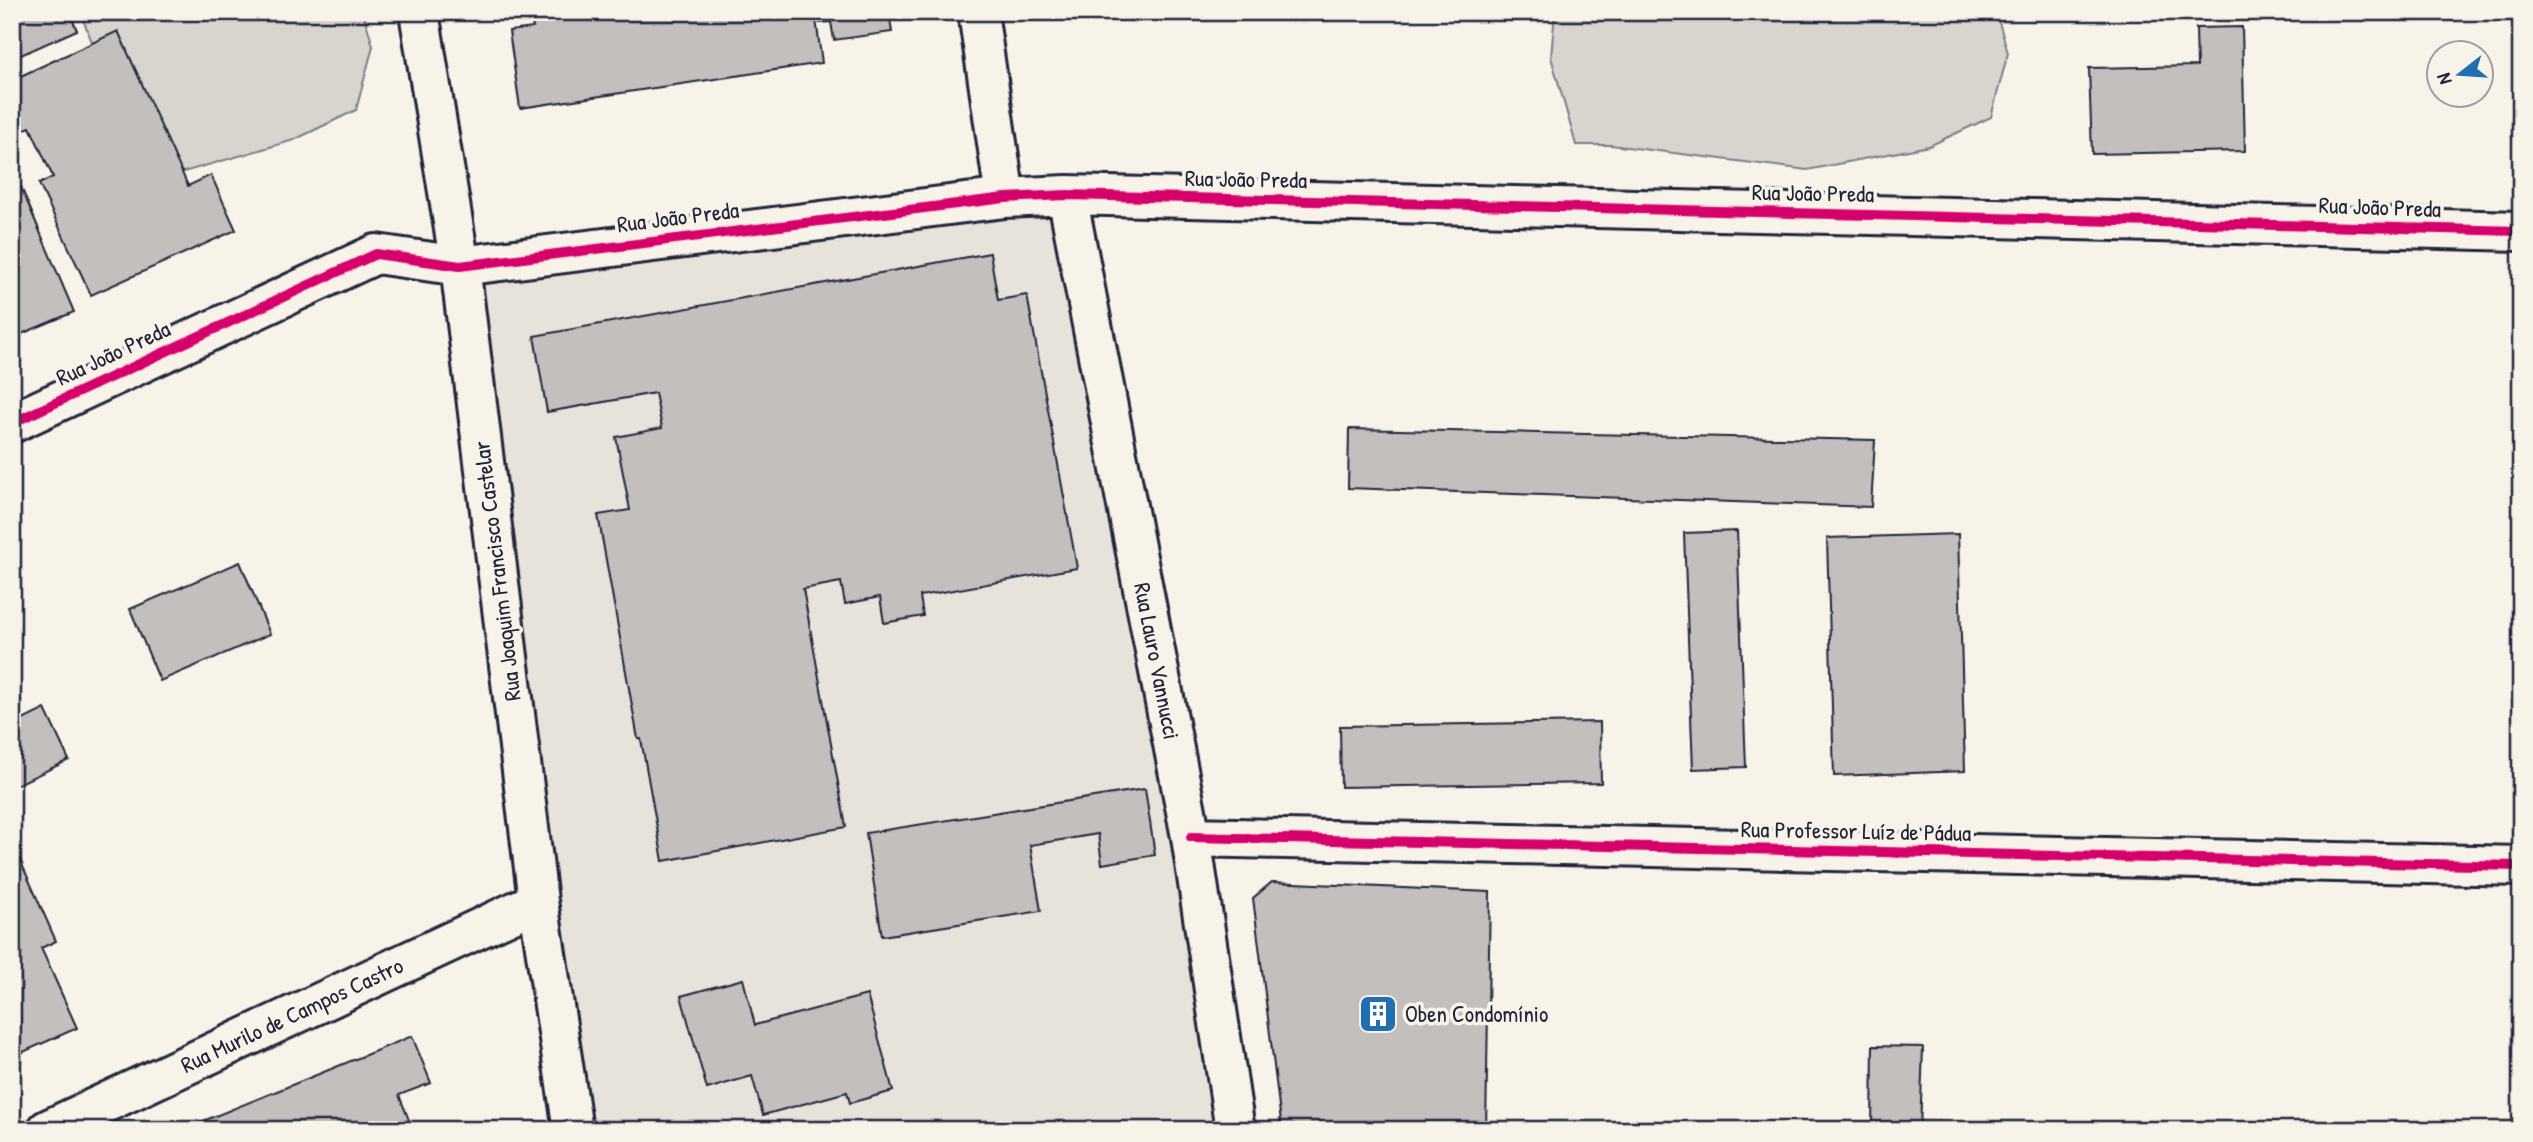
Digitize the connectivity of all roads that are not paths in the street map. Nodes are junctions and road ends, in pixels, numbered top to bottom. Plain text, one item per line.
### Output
1 (419, 12) edge
2 (978, 12) edge
3 (1067, 195) junction
4 (1005, 198) junction
5 (2521, 231) edge
6 (460, 266) junction
7 (12, 423) edge
8 (1191, 837) junction
9 (2521, 866) edge
10 (538, 901) junction
11 (47, 1130) edge
12 (573, 1130) edge
13 (1235, 1130) edge

1 - 6 street, Rua Joaquim Francisco Castelar
2 - 4 street
3 - 4 street, Rua João Preda
3 - 5 street, Rua João Preda
3 - 8 street, Rua Lauro Vannucci
4 - 6 street, Rua João Preda
6 - 7 street, Rua João Preda
6 - 10 street, Rua Joaquim Francisco Castelar
8 - 9 street, Rua Professor Luíz de Pádua
8 - 13 street, Rua Lauro Vannucci
10 - 11 street, Rua Murilo de Campos Castro
10 - 12 street, Rua Joaquim Francisco Castelar

